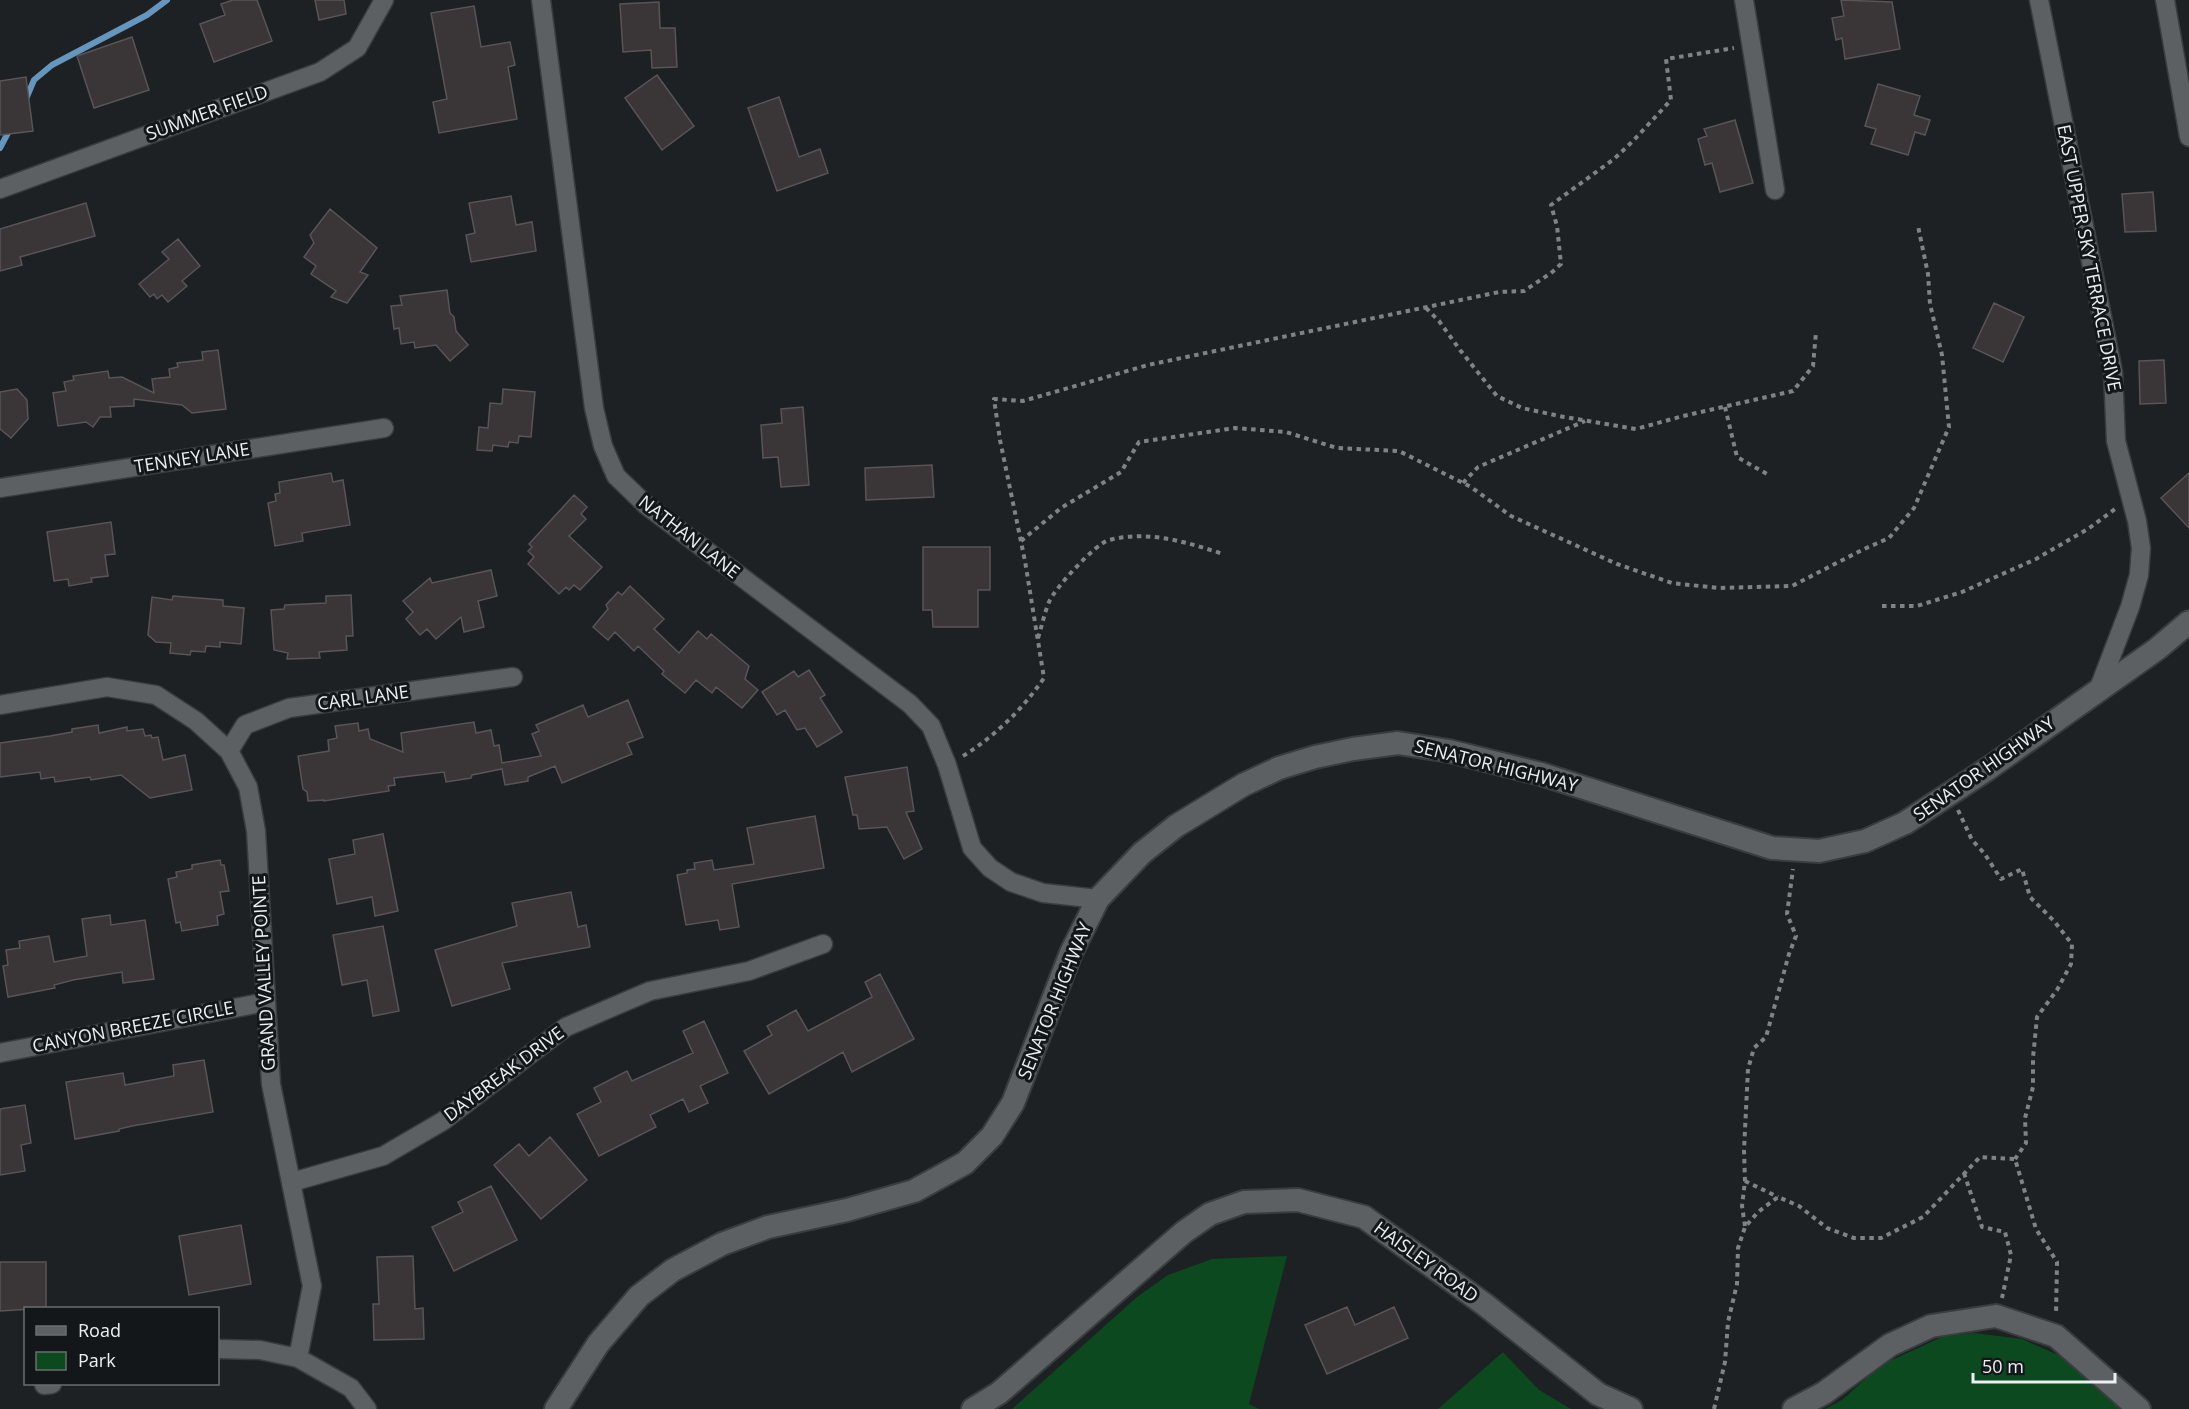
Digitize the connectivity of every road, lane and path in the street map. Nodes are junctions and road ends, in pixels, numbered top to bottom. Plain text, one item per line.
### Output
1 (384, 0) edge
2 (541, 0) edge
3 (1744, 0) edge
4 (2039, 0) edge
5 (2165, 0) edge
6 (1752, 45) junction
7 (2189, 137) edge
8 (0, 189) edge
9 (1775, 190) dead end
10 (1918, 226) dead end
11 (1425, 307) junction
12 (1816, 332) dead end
13 (1725, 408) junction
14 (1586, 421) junction
15 (384, 428) dead end
16 (1767, 474) dead end
17 (1463, 483) junction
18 (0, 488) edge
19 (2130, 498) junction
20 (1021, 542) junction
21 (1223, 554) dead end
22 (1882, 606) dead end
23 (2189, 622) edge
24 (1038, 639) junction
25 (513, 677) dead end
26 (2099, 688) junction
27 (0, 705) edge
28 (229, 751) junction
29 (947, 765) junction
30 (1951, 793) junction
31 (1796, 850) junction
32 (1098, 899) junction
33 (823, 944) dead end
34 (266, 1002) junction
35 (0, 1053) edge
36 (2015, 1159) junction
37 (1964, 1173) junction
38 (1745, 1181) junction
39 (292, 1182) junction
40 (1778, 1197) junction
41 (1745, 1227) junction
42 (1996, 1316) junction
43 (2056, 1336) junction
44 (219, 1349) edge
45 (298, 1358) junction
46 (367, 1409) edge
47 (556, 1409) edge
48 (973, 1409) edge
49 (1631, 1409) edge
50 (1714, 1409) edge
51 (1794, 1409) edge
52 (2139, 1409) edge

1 - 8 street, SUMMER FIELD
2 - 29 street, NATHAN LANE
3 - 6 street
4 - 19 street, EAST UPPER SKY TERRACE DRIVE
5 - 7 street
6 - 9 street
6 - 11 path
10 - 17 path
11 - 14 path
11 - 20 path
12 - 13 path
13 - 14 path
13 - 16 path
14 - 17 path
15 - 18 street, TENNEY LANE
17 - 20 path
19 - 22 path
19 - 26 street, EAST UPPER SKY TERRACE DRIVE
20 - 24 path
21 - 24 path
23 - 26 street, SENATOR HIGHWAY
24 - 29 path
25 - 28 street, CARL LANE
26 - 30 street, SENATOR HIGHWAY
27 - 28 street, GRAND VALLEY POINTE
28 - 34 street, GRAND VALLEY POINTE
29 - 32 street, NATHAN LANE
30 - 31 street, SENATOR HIGHWAY
30 - 36 path
31 - 32 street, SENATOR HIGHWAY
31 - 38 path
32 - 47 street, SENATOR HIGHWAY
33 - 39 street, DAYBREAK DRIVE
34 - 35 street, CANYON BREEZE CIRCLE
34 - 39 street, GRAND VALLEY POINTE
36 - 37 path
36 - 43 path
37 - 40 path
37 - 42 path
38 - 40 path
38 - 41 path
39 - 45 street, GRAND VALLEY POINTE
40 - 41 path
41 - 50 path
42 - 43 street
42 - 51 street
43 - 52 street
44 - 45 street
45 - 46 street
48 - 49 street, HAISLEY ROAD

